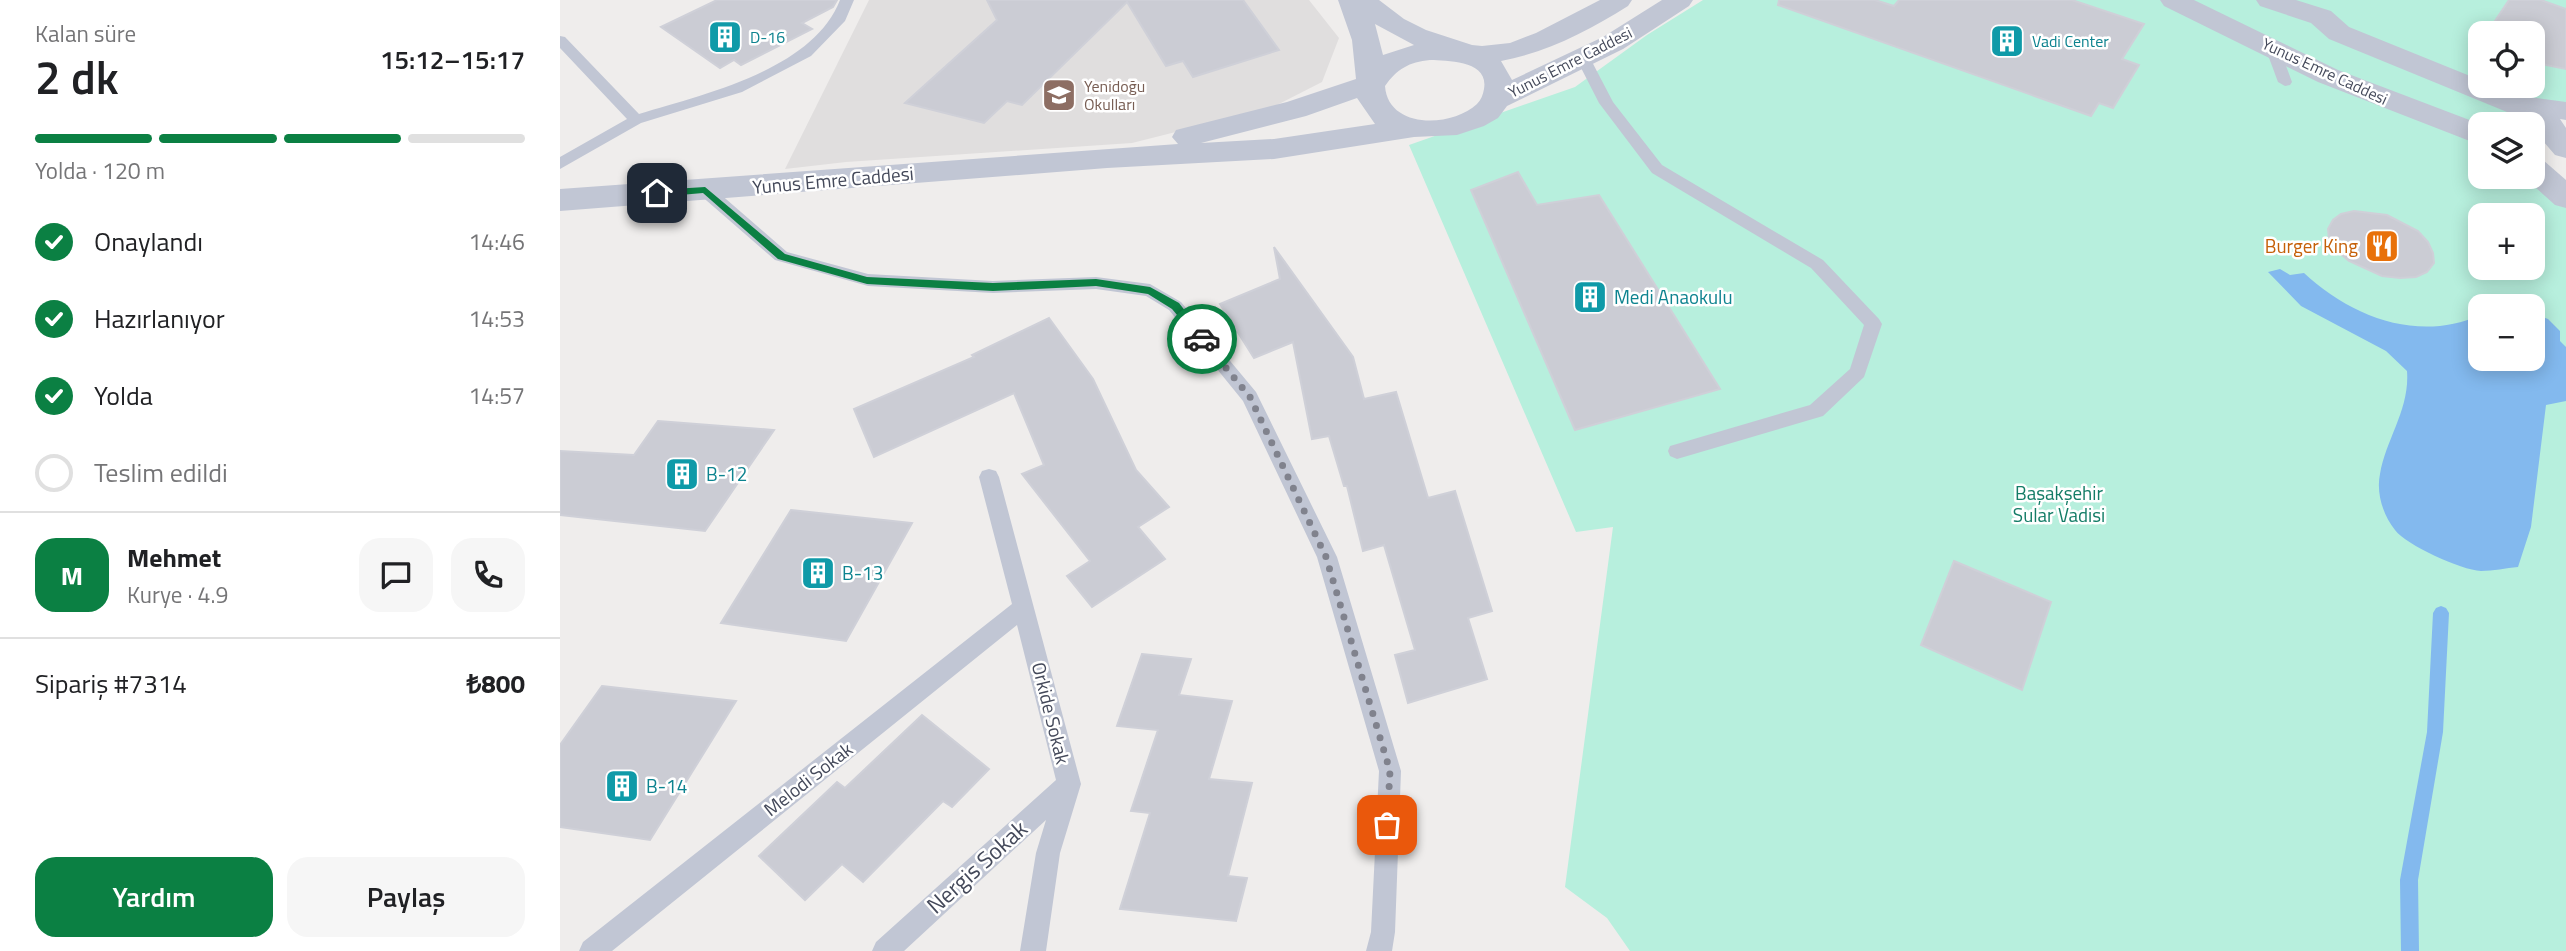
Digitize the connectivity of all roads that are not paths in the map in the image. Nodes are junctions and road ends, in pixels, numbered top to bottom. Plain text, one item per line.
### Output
1 (847, 0) edge
2 (1351, 0) edge
3 (1363, 0) edge
4 (1680, 0) edge
5 (2173, 0) edge
6 (1606, 3) edge
7 (2279, 4) edge
8 (2339, 33) junction
9 (560, 40) edge
10 (2272, 47) junction
11 (1466, 54) junction
12 (1583, 58) junction
13 (2285, 82) dead end
14 (1371, 85) junction
15 (1495, 100) junction
16 (2516, 105) junction
17 (2566, 111) edge
18 (636, 120) junction
19 (1413, 128) junction
20 (2468, 131) edge
21 (2545, 148) edge
22 (2566, 149) edge
23 (1107, 158) junction
24 (560, 164) edge
25 (2545, 178) edge
26 (705, 190) junction
27 (2566, 197) edge
28 (560, 200) edge
29 (1676, 451) dead end
30 (989, 477) dead end
31 (1024, 607) junction
32 (1069, 784) junction
33 (592, 951) edge
34 (885, 951) edge
35 (1033, 951) edge
36 (1379, 951) edge

1 - 18 lane
2 - 14 street
3 - 11 street
4 - 12 street, Yunus Emre Caddesi
5 - 10 street, Yunus Emre Caddesi
6 - 11 street, Yunus Emre Caddesi
7 - 8 street
7 - 10 street
8 - 10 street
8 - 16 street
9 - 18 lane
10 - 13 lane
10 - 20 street, Yunus Emre Caddesi
11 - 14 street, Yunus Emre Caddesi
11 - 15 street, Yunus Emre Caddesi
12 - 15 street, Yunus Emre Caddesi
12 - 29 lane
14 - 19 street, Yunus Emre Caddesi
14 - 23 street, Yunus Emre Caddesi
15 - 19 street, Yunus Emre Caddesi
16 - 17 street
16 - 22 street
18 - 24 lane
19 - 23 street, Yunus Emre Caddesi
21 - 22 street
23 - 26 street, Yunus Emre Caddesi
25 - 27 street
26 - 28 street, Yunus Emre Caddesi
26 - 36 lane
30 - 31 lane, Orkide Sokak
31 - 32 lane, Orkide Sokak
31 - 33 lane, Melodi Sokak
32 - 34 lane, Nergis Sokak
32 - 35 lane, Orkide Sokak

